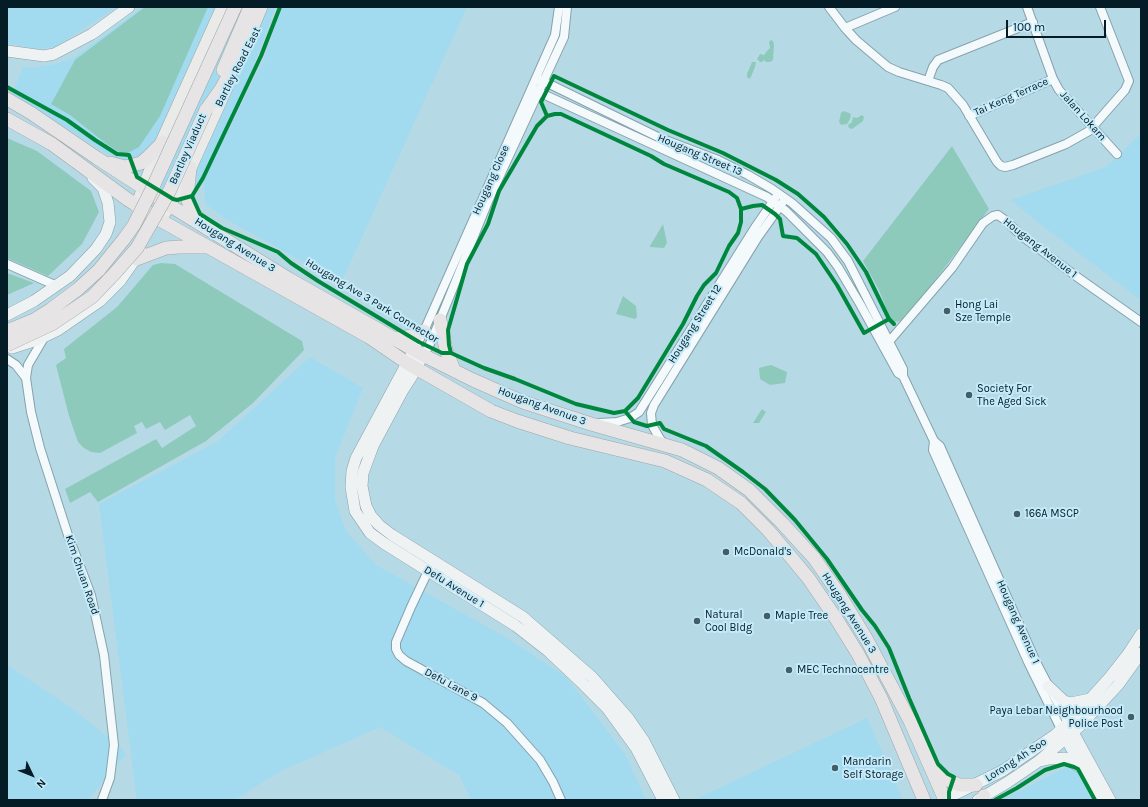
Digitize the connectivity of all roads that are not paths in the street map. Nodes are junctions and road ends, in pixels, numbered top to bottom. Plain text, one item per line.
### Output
1 (128, 7) edge
2 (223, 7) edge
3 (235, 7) edge
4 (250, 7) edge
5 (261, 7) edge
6 (268, 7) edge
7 (558, 7) edge
8 (567, 7) edge
9 (829, 7) edge
10 (895, 7) edge
11 (1027, 7) edge
12 (1100, 7) edge
13 (1033, 22) junction
14 (845, 28) junction
15 (7, 50) edge
16 (1053, 79) junction
17 (540, 80) junction
18 (928, 81) junction
19 (535, 91) junction
20 (7, 99) edge
21 (206, 110) junction
22 (970, 116) junction
23 (7, 119) edge
24 (1092, 128) junction
25 (162, 142) junction
26 (1117, 154) dead end
27 (97, 158) junction
28 (190, 168) junction
29 (88, 171) junction
30 (144, 189) junction
31 (782, 196) junction
32 (776, 204) junction
33 (169, 205) junction
34 (137, 206) junction
35 (160, 220) junction
36 (218, 234) junction
37 (207, 247) junction
38 (136, 259) junction
39 (7, 264) edge
40 (57, 286) junction
41 (868, 299) junction
42 (860, 304) junction
43 (7, 314) edge
44 (440, 320) junction
45 (1141, 322) edge
46 (7, 331) edge
47 (424, 331) junction
48 (45, 336) junction
49 (7, 337) edge
50 (395, 339) junction
51 (887, 344) junction
52 (9, 347) edge
53 (419, 352) junction
54 (7, 359) edge
55 (412, 365) junction
56 (454, 370) junction
57 (26, 378) junction
58 (591, 424) junction
59 (934, 441) junction
60 (668, 447) junction
61 (431, 566) junction
62 (1141, 634) edge
63 (1141, 653) edge
64 (1048, 686) junction
65 (1090, 700) junction
66 (1067, 731) junction
67 (1039, 762) junction
68 (931, 768) junction
69 (1083, 769) junction
70 (976, 785) junction
71 (981, 799) edge
72 (102, 800) edge
73 (561, 800) edge
74 (663, 800) edge
75 (674, 800) edge
76 (924, 800) edge
77 (945, 800) edge
78 (1100, 800) edge
79 (1110, 800) edge

1 - 15 main road
2 - 25 main road
3 - 46 highway, Bartley Viaduct, bridge
4 - 21 highway, Bartley Viaduct
5 - 21 highway
6 - 28 main road, Bartley Road East
7 - 17 street, Hougang Close
8 - 17 street, Hougang Close
9 - 14 street
10 - 14 street
11 - 13 street, Jalan Lokam
12 - 24 street
13 - 16 street, Jalan Lokam
13 - 18 street
14 - 18 street
16 - 22 street, Tai Keng Terrace
16 - 24 street, Jalan Lokam
17 - 19 street, Hougang Close
17 - 31 street, Hougang Street 13
18 - 22 street
19 - 32 street, Hougang Street 13
19 - 44 street, Hougang Close
19 - 47 street, Hougang Close
20 - 27 highway, Hougang Avenue 3
21 - 52 highway, Bartley Viaduct, bridge
22 - 24 street
23 - 29 highway, Hougang Avenue 3
24 - 26 street, Jalan Lokam
25 - 27 highway
25 - 30 main road
27 - 30 highway, Hougang Avenue 3
28 - 33 main road, Bartley Road East
28 - 36 highway
29 - 34 highway, Hougang Avenue 3
29 - 40 main road
30 - 33 highway, Hougang Avenue 3
30 - 34 main road
31 - 32 street, Hougang Street 12
31 - 41 street, Hougang Street 13
32 - 42 street, Hougang Street 13
32 - 58 street, Hougang Street 12
32 - 60 street, Hougang Street 12
33 - 35 main road, Bartley Road East
33 - 36 highway, Hougang Avenue 3
34 - 35 highway, Hougang Avenue 3
35 - 37 highway, Hougang Avenue 3
35 - 38 main road, Bartley Road East
36 - 50 highway, Hougang Avenue 3
37 - 38 highway
37 - 55 highway, Hougang Avenue 3
38 - 48 main road, Bartley Road East
39 - 40 street
40 - 43 main road
41 - 42 street
41 - 51 street, Hougang Street 13
42 - 51 street, Hougang Street 13
44 - 53 street, Hougang Close
44 - 56 highway
45 - 51 street, Hougang Avenue 1
47 - 50 highway
47 - 53 street, Hougang Close
48 - 52 main road, Bartley Road East
48 - 57 street
49 - 52 main road
50 - 53 highway, Hougang Avenue 3
51 - 59 street, Hougang Avenue 1
53 - 55 main road, Defu Avenue 1
53 - 56 highway, Hougang Avenue 3
54 - 57 street
55 - 61 main road, Defu Avenue 1
55 - 76 highway, Hougang Avenue 3
56 - 58 highway, Hougang Avenue 3
57 - 72 street, Kim Chuan Road
58 - 60 highway, Hougang Avenue 3
59 - 64 street, Hougang Avenue 1
59 - 66 street, Hougang Avenue 1
60 - 68 highway, Hougang Avenue 3
61 - 73 street, Defu Lane 9
61 - 74 main road, Defu Avenue 1
61 - 75 main road, Defu Avenue 1
62 - 65 main road, Lorong Ah Soo
63 - 66 main road, Lorong Ah Soo
64 - 65 main road
64 - 66 street, Hougang Avenue 1
65 - 66 main road, Lorong Ah Soo
66 - 67 main road, Lorong Ah Soo
66 - 69 main road, Hougang Avenue 1
66 - 70 main road, Lorong Ah Soo
66 - 79 main road, Hougang Avenue 1
67 - 69 main road
67 - 71 main road, Lorong Ah Soo
68 - 70 highway
68 - 77 highway, Hougang Avenue 3
69 - 78 main road, Hougang Avenue 1
70 - 77 main road, Lorong Ah Soo

